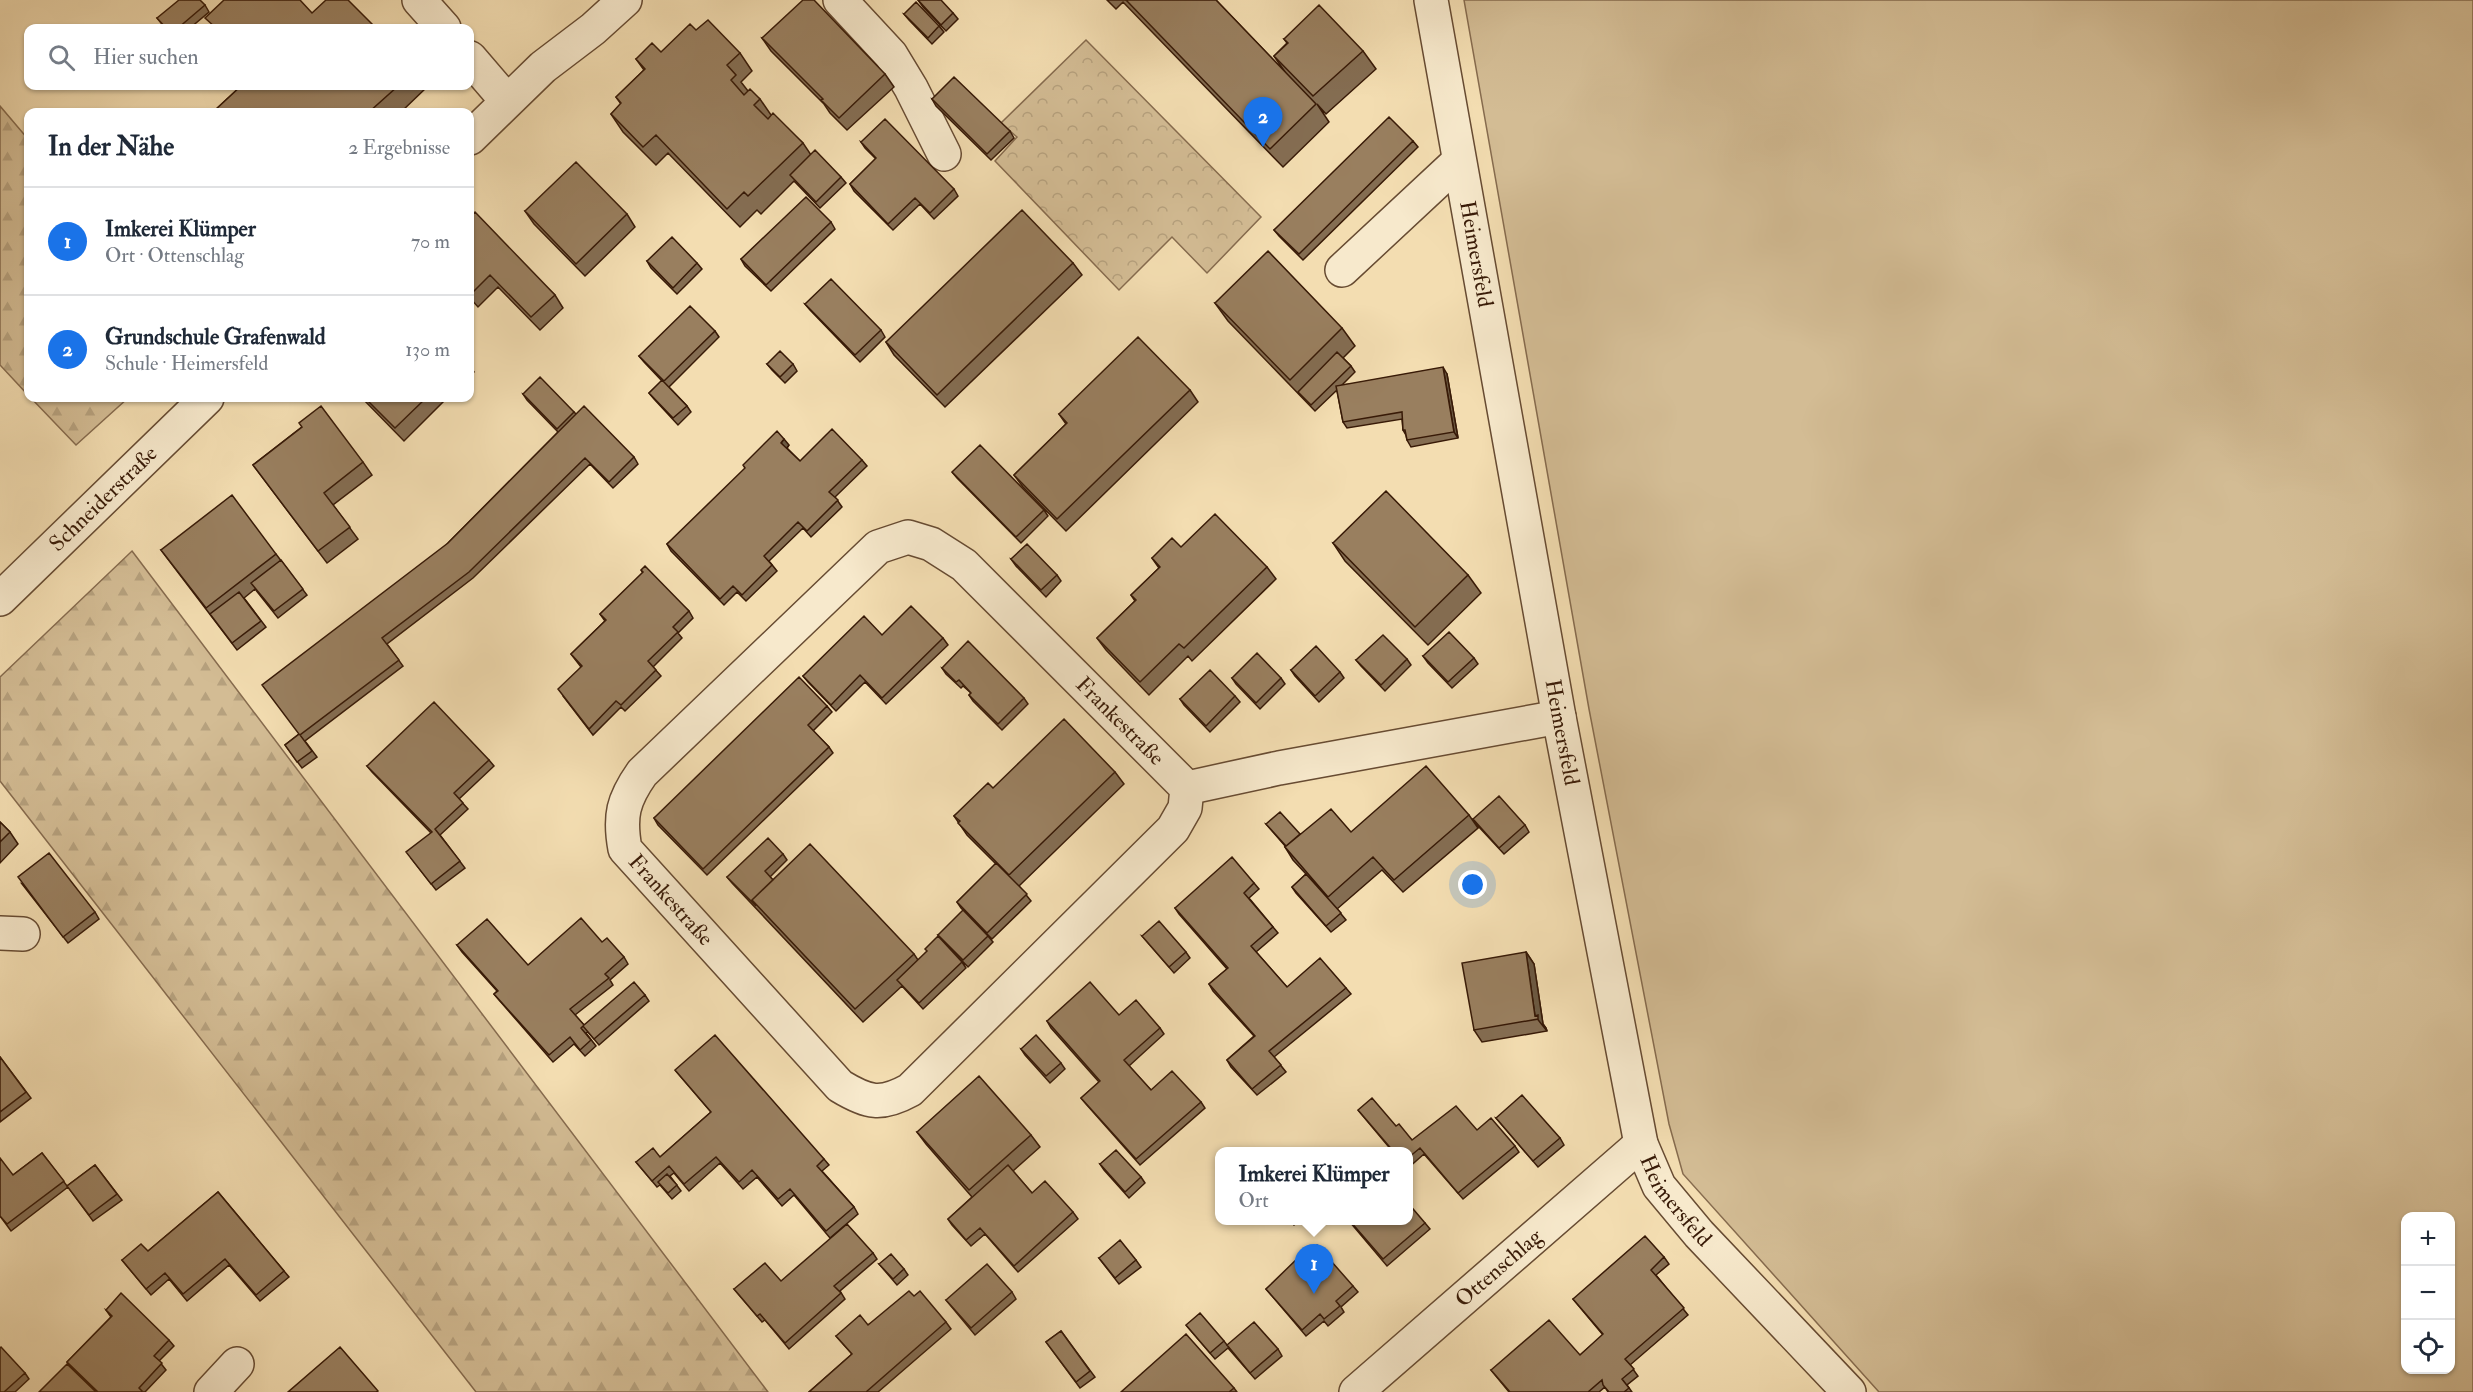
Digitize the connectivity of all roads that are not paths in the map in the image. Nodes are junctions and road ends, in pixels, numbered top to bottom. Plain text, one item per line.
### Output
1 (419, 0) edge
2 (625, 0) edge
3 (840, 0) edge
4 (1431, 0) edge
5 (440, 24) edge
6 (474, 63) edge
7 (507, 101) junction
8 (474, 134) edge
9 (944, 154) dead end
10 (1459, 161) junction
11 (1342, 270) dead end
12 (203, 402) edge
13 (0, 599) edge
14 (1559, 717) junction
15 (1187, 788) junction
16 (1641, 1144) junction
17 (237, 1364) dead end
18 (211, 1392) edge
19 (1356, 1392) edge
20 (1849, 1392) edge

1 - 5 street
2 - 7 street
3 - 9 street
4 - 10 street, Heimersfeld
6 - 7 street
7 - 8 street
10 - 11 street
10 - 14 street, Heimersfeld
12 - 13 street, Schneiderstraße
14 - 15 street
14 - 16 street, Heimersfeld
15 - 15 street, Frankestraße
16 - 19 street, Ottenschlag
16 - 20 street, Heimersfeld
17 - 18 street

